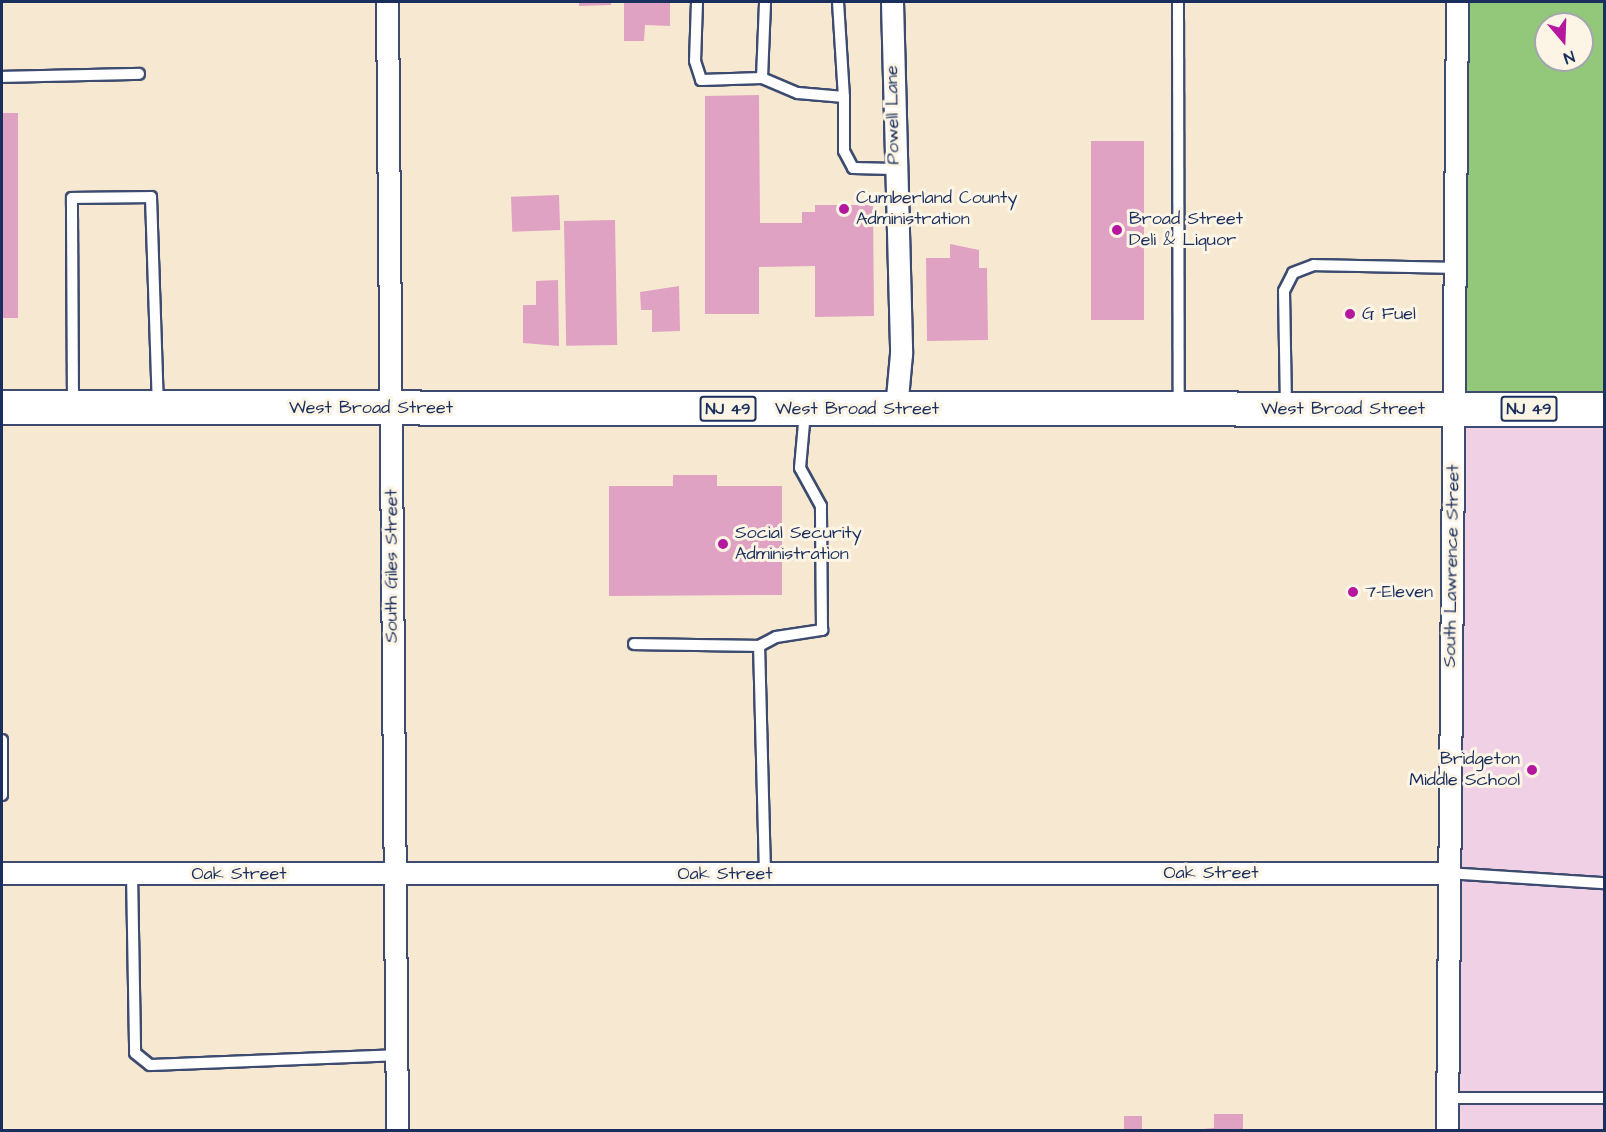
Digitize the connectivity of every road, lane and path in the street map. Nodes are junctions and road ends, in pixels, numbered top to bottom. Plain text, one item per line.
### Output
1 (387, 2) edge
2 (697, 2) edge
3 (765, 2) edge
4 (838, 2) edge
5 (892, 2) edge
6 (1178, 2) edge
7 (1457, 2) edge
8 (139, 74) dead end
9 (2, 77) edge
10 (762, 78) junction
11 (844, 97) junction
12 (894, 169) junction
13 (1455, 268) junction
14 (2, 407) edge
15 (73, 407) junction
16 (158, 407) junction
17 (391, 408) junction
18 (805, 409) junction
19 (896, 409) junction
20 (1287, 409) junction
21 (1454, 409) junction
22 (1605, 409) edge
23 (1179, 410) junction
24 (634, 644) dead end
25 (759, 646) junction
26 (2, 740) edge
27 (2, 795) edge
28 (2, 873) edge
29 (132, 873) junction
30 (765, 873) junction
31 (1448, 873) junction
32 (395, 874) junction
33 (1605, 883) edge
34 (396, 1055) junction
35 (1447, 1098) junction
36 (1605, 1098) edge
37 (397, 1131) edge
38 (1447, 1131) edge

1 - 17 street, South Giles Street
2 - 10 lane
3 - 10 lane
4 - 11 lane
5 - 12 street, Powell Lane
6 - 23 lane
7 - 13 street, South Lawrence Street
8 - 9 lane
10 - 11 lane
11 - 12 lane
12 - 19 street, Powell Lane
13 - 20 lane
13 - 21 street, South Lawrence Street
14 - 15 highway, West Broad Street / NJ 49
15 - 16 highway, West Broad Street / NJ 49
15 - 16 lane
16 - 17 highway, West Broad Street / NJ 49
17 - 18 highway, West Broad Street / NJ 49
17 - 32 street, South Giles Street
18 - 19 highway, West Broad Street / NJ 49
18 - 25 lane
19 - 23 highway, West Broad Street / NJ 49
20 - 21 highway, West Broad Street / NJ 49
20 - 23 highway, West Broad Street / NJ 49
21 - 22 highway, West Broad Street / NJ 49
21 - 31 street, South Lawrence Street
24 - 25 lane
25 - 30 lane
26 - 27 lane
28 - 29 street, Oak Street
29 - 32 street, Oak Street
29 - 34 lane
30 - 31 street, Oak Street
30 - 32 street, Oak Street
31 - 33 lane
31 - 35 street, South Lawrence Street
32 - 34 street, South Giles Street
34 - 37 street, South Giles Street
35 - 36 lane
35 - 38 street, South Lawrence Street

